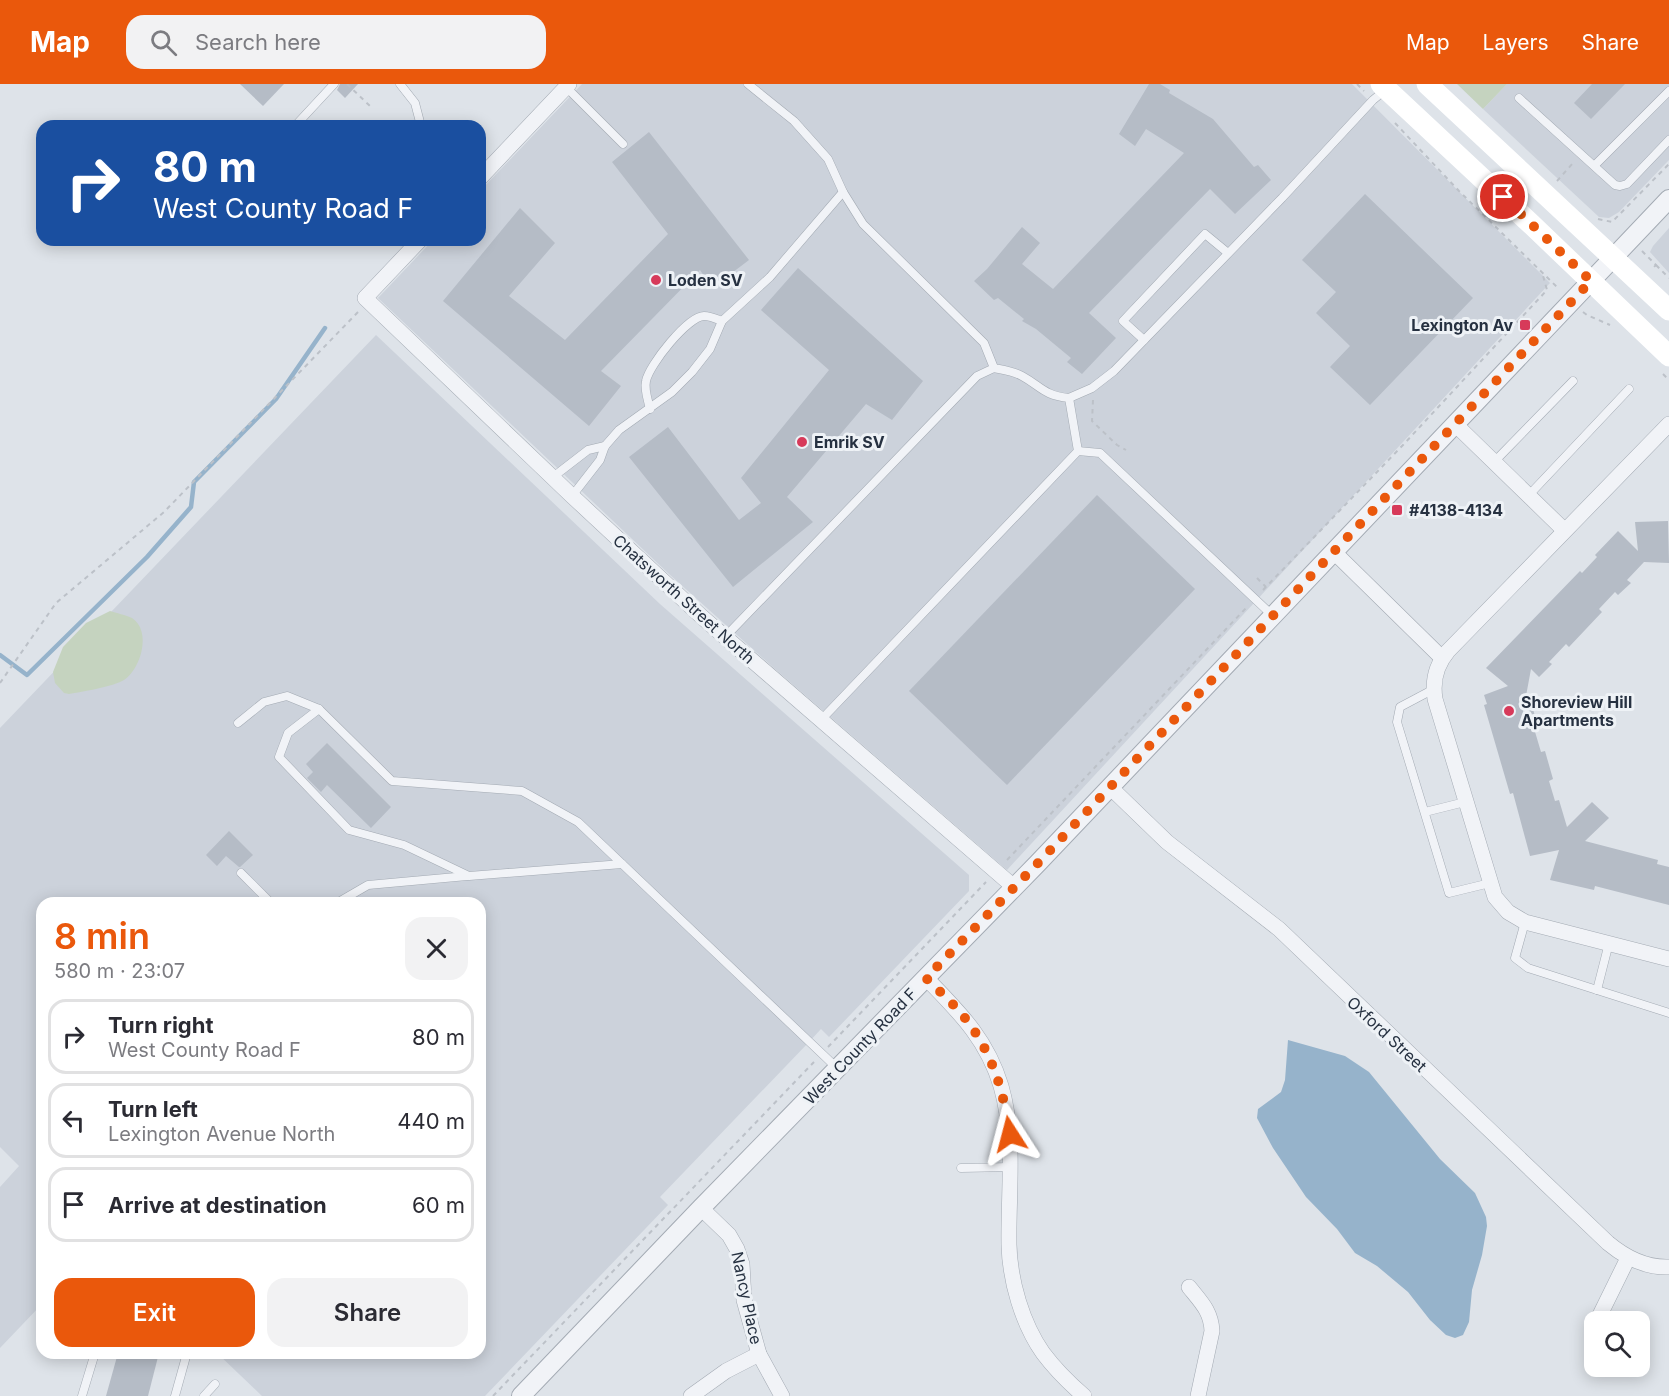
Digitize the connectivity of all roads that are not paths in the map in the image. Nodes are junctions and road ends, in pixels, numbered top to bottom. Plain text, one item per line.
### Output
1 (334, 84) edge
2 (400, 84) edge
3 (748, 84) edge
4 (1427, 84) edge
5 (568, 86) edge
6 (1380, 91) edge
7 (1669, 91) edge
8 (1519, 98) dead end
9 (301, 120) edge
10 (419, 120) edge
11 (1669, 140) edge
12 (623, 144) dead end
13 (1595, 165) junction
14 (486, 172) edge
15 (843, 192) junction
16 (1669, 199) edge
17 (415, 246) edge
18 (1228, 253) junction
19 (1613, 257) junction
20 (1591, 281) junction
21 (1669, 310) edge
22 (722, 321) junction
23 (1144, 340) junction
24 (1669, 356) edge
25 (994, 368) junction
26 (1573, 381) dead end
27 (1629, 389) dead end
28 (1069, 398) junction
29 (650, 409) junction
30 (1669, 424) edge
31 (1456, 425) junction
32 (605, 446) junction
33 (1078, 451) junction
34 (1494, 462) junction
35 (553, 477) junction
36 (1528, 495) junction
37 (572, 496) junction
38 (1564, 530) junction
39 (1334, 552) junction
40 (1273, 616) junction
41 (725, 637) junction
42 (1442, 658) junction
43 (1434, 689) junction
44 (320, 709) junction
45 (820, 720) junction
46 (238, 723) dead end
47 (1110, 787) junction
48 (1465, 802) junction
49 (1425, 812) junction
50 (622, 864) junction
51 (241, 873) dead end
52 (469, 876) junction
53 (1490, 883) junction
54 (1014, 887) junction
55 (265, 897) edge
56 (347, 897) edge
57 (1525, 922) junction
58 (1609, 943) junction
59 (1669, 959) edge
60 (926, 978) junction
61 (1598, 990) junction
62 (1669, 1013) edge
63 (838, 1069) junction
64 (1010, 1167) junction
65 (961, 1168) dead end
66 (701, 1208) junction
67 (1628, 1258) junction
68 (1669, 1267) edge
69 (1189, 1287) dead end
70 (1602, 1311) edge
71 (759, 1354) junction
72 (92, 1359) edge
73 (185, 1359) edge
74 (215, 1384) dead end
75 (82, 1396) edge
76 (175, 1396) edge
77 (204, 1396) edge
78 (521, 1396) edge
79 (691, 1396) edge
80 (782, 1396) edge
81 (1084, 1396) edge
82 (1198, 1396) edge

1 - 9 lane
2 - 10 lane
3 - 15 lane
4 - 19 main road
5 - 12 lane
5 - 14 street
6 - 18 lane
6 - 20 main road
7 - 13 lane
8 - 13 lane
11 - 13 lane
15 - 22 lane
15 - 25 lane
16 - 19 street, West County Road F
17 - 35 street, Chatsworth Street North
18 - 23 lane
18 - 23 lane
19 - 20 street, West County Road F
19 - 21 main road
20 - 24 main road
20 - 31 street, West County Road F
22 - 29 lane
22 - 29 lane
23 - 28 lane
25 - 28 lane
25 - 41 lane
26 - 34 lane
27 - 36 lane
28 - 33 lane
29 - 32 lane
30 - 38 street
31 - 34 street
31 - 39 street, West County Road F
32 - 35 lane
32 - 37 lane
33 - 40 lane
33 - 45 lane
34 - 36 street
35 - 37 street, Chatsworth Street North
36 - 38 street
37 - 41 street, Chatsworth Street North
38 - 42 street
39 - 40 street, West County Road F
39 - 42 street
40 - 47 street, West County Road F
41 - 45 street, Chatsworth Street North
42 - 43 street
43 - 48 street
43 - 49 lane
44 - 46 lane
44 - 50 lane
44 - 52 lane
45 - 54 street, Chatsworth Street North
47 - 54 street, West County Road F
47 - 67 street, Oxford Street
48 - 49 lane
48 - 53 street
49 - 53 lane
50 - 52 lane
50 - 63 lane
51 - 55 lane
52 - 56 lane
53 - 57 street
54 - 60 street, West County Road F
57 - 58 street
57 - 61 lane
58 - 59 street
58 - 61 lane
60 - 63 street, West County Road F
60 - 64 street
61 - 62 lane
63 - 66 street, West County Road F
64 - 65 lane
64 - 81 street
66 - 71 street, Nancy Place
66 - 78 street, West County Road F
67 - 68 street, Oxford Street
67 - 70 street
69 - 82 street
71 - 79 street
71 - 80 street, Nancy Place
72 - 75 lane
73 - 76 lane
74 - 77 lane

